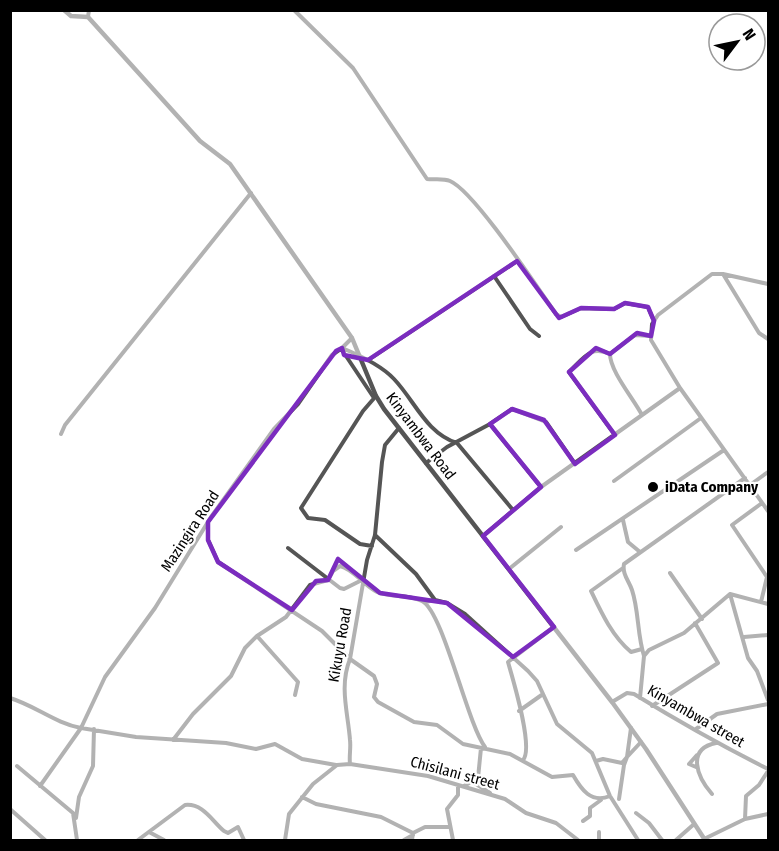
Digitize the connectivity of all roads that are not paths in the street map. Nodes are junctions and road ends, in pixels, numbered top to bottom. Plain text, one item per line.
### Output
1 (64, 10) edge
2 (88, 10) edge
3 (294, 10) edge
4 (88, 17) junction
5 (251, 192) junction
6 (517, 261) junction
7 (723, 274) junction
8 (494, 276) junction
9 (768, 284) edge
10 (654, 321) junction
11 (539, 336) dead end
12 (651, 336) junction
13 (352, 338) junction
14 (768, 339) edge
15 (342, 348) junction
16 (610, 354) junction
17 (364, 359) junction
18 (680, 388) junction
19 (375, 397) junction
20 (642, 415) junction
21 (701, 417) junction
22 (490, 424) junction
23 (399, 428) junction
24 (61, 434) dead end
25 (615, 435) junction
26 (458, 443) junction
27 (724, 450) junction
28 (426, 463) junction
29 (575, 464) junction
30 (768, 472) edge
31 (745, 478) junction
32 (614, 481) dead end
33 (750, 485) junction
34 (541, 487) junction
35 (762, 502) junction
36 (513, 510) junction
37 (768, 511) edge
38 (623, 519) junction
39 (208, 522) junction
40 (561, 527) dead end
41 (375, 535) junction
42 (483, 536) junction
43 (372, 546) junction
44 (288, 548) dead end
45 (576, 550) dead end
46 (640, 552) junction
47 (509, 568) junction
48 (623, 568) junction
49 (670, 573) dead end
50 (330, 578) junction
51 (360, 581) junction
52 (365, 585) junction
53 (730, 594) junction
54 (435, 600) junction
55 (424, 602) junction
56 (760, 602) junction
57 (768, 604) edge
58 (292, 610) junction
59 (702, 619) junction
60 (695, 623) junction
61 (554, 627) junction
62 (768, 635) edge
63 (257, 636) junction
64 (744, 638) junction
65 (642, 649) junction
66 (644, 656) junction
67 (513, 657) junction
68 (351, 659) junction
69 (543, 694) junction
70 (295, 695) dead end
71 (10, 698) edge
72 (640, 698) junction
73 (612, 702) junction
74 (768, 702) edge
75 (652, 706) junction
76 (519, 711) junction
77 (81, 728) junction
78 (631, 728) junction
79 (94, 729) junction
80 (696, 729) junction
81 (173, 740) junction
82 (641, 742) junction
83 (717, 743) junction
84 (483, 748) junction
85 (697, 755) junction
86 (627, 757) junction
87 (523, 760) junction
88 (596, 761) junction
89 (350, 764) junction
90 (337, 765) junction
91 (17, 766) dead end
92 (696, 767) junction
93 (768, 770) edge
94 (473, 782) junction
95 (40, 786) junction
96 (460, 786) junction
97 (712, 794) dead end
98 (493, 796) junction
99 (610, 796) junction
100 (302, 797) junction
101 (619, 799) dead end
102 (602, 800) junction
103 (10, 809) edge
104 (636, 813) dead end
105 (768, 814) edge
106 (76, 818) junction
107 (744, 819) junction
108 (584, 821) dead end
109 (693, 825) junction
110 (450, 827) junction
111 (149, 832) junction
112 (599, 832) dead end
113 (413, 834) junction
114 (45, 840) edge
115 (77, 840) edge
116 (138, 840) edge
117 (164, 840) edge
118 (244, 840) edge
119 (285, 840) edge
120 (404, 840) edge
121 (412, 840) edge
122 (453, 840) edge
123 (578, 840) edge
124 (599, 840) edge
125 (636, 840) edge
126 (662, 840) edge
127 (676, 840) edge
128 (704, 840) edge

1 - 4 street, Kinyambwa Road
2 - 4 street
3 - 6 street
4 - 5 street, Kinyambwa Road
5 - 13 street, Kinyambwa Road
5 - 24 street
6 - 8 street
6 - 10 street
7 - 9 street
7 - 10 street
7 - 14 street
8 - 11 street
8 - 17 street
10 - 12 street
12 - 16 street
12 - 18 street
13 - 15 street, Mazingira Road
13 - 17 street, Kinyambwa Road
15 - 17 street
15 - 19 street
15 - 39 street, Mazingira Road
16 - 20 street
16 - 25 street
17 - 19 street, Kinyambwa Road
17 - 26 street
18 - 20 street
18 - 21 street
19 - 23 street, Kinyambwa Road
19 - 43 street
20 - 25 street
21 - 27 street
21 - 32 street
22 - 26 street
22 - 29 street
22 - 34 street
23 - 28 street, Kinyambwa Road
23 - 41 street, Kikuyu Road
25 - 29 street
26 - 28 street
26 - 36 street
27 - 31 street
27 - 38 street
28 - 42 street, Kinyambwa Road
29 - 34 street
30 - 33 street
31 - 33 street
31 - 46 street
33 - 35 street
34 - 36 street
35 - 37 street
35 - 56 street
36 - 42 street
38 - 45 street
38 - 46 street
39 - 58 street
39 - 77 street, Mazingira Road
40 - 47 street
41 - 43 street, Kikuyu Road
41 - 54 street
42 - 47 street, Kinyambwa Road
43 - 52 street, Kikuyu Road
44 - 50 street
46 - 48 street
47 - 61 street, Kinyambwa Road
48 - 65 street
48 - 65 street
49 - 59 street
50 - 51 street
50 - 51 street
50 - 58 street
51 - 52 street
52 - 55 street
52 - 68 street, Kikuyu Road
53 - 56 street
53 - 59 street
53 - 64 street
54 - 55 street
54 - 67 street
55 - 84 street
56 - 57 street
58 - 63 street
58 - 68 street
59 - 60 street
60 - 66 street
60 - 75 street
61 - 67 street
61 - 73 street, Kinyambwa Road
62 - 64 street
63 - 70 street
63 - 81 street
64 - 74 street
65 - 66 street
66 - 72 street
67 - 69 street
67 - 76 street
68 - 84 street
68 - 89 street, Kikuyu Road
69 - 76 street
69 - 88 street
71 - 77 street
72 - 73 street, Kinyambwa street
72 - 75 street, Kinyambwa street
73 - 78 street, Kinyambwa Road
74 - 80 street
75 - 80 street, Kinyambwa street
76 - 87 street
77 - 79 street
77 - 95 street, Mazingira Road
78 - 82 street, Kinyambwa Road
78 - 86 street
79 - 81 street
79 - 106 street
80 - 83 street, Kinyambwa street
81 - 90 street
82 - 86 street
82 - 109 street, Kinyambwa Road
83 - 85 street
83 - 93 street, Kinyambwa street
84 - 87 street
84 - 94 street
85 - 92 street
85 - 92 street
86 - 88 street
86 - 101 street
87 - 102 street
88 - 99 street
89 - 90 street
89 - 96 street, Chisilani street
90 - 100 street
91 - 95 street
92 - 97 street
93 - 107 street
94 - 96 street
94 - 98 street
95 - 106 street
96 - 98 street, Chisilani street
96 - 110 street
98 - 123 street, Chisilani street
99 - 102 street
99 - 125 street
100 - 113 street
100 - 119 street
102 - 108 street
103 - 114 street
104 - 126 street
105 - 107 street
106 - 115 street
107 - 128 street
109 - 127 street
109 - 128 street, Kinyambwa Road
110 - 113 street
110 - 122 street
111 - 116 street
111 - 117 street
111 - 118 street
112 - 124 street
113 - 120 street
113 - 121 street

